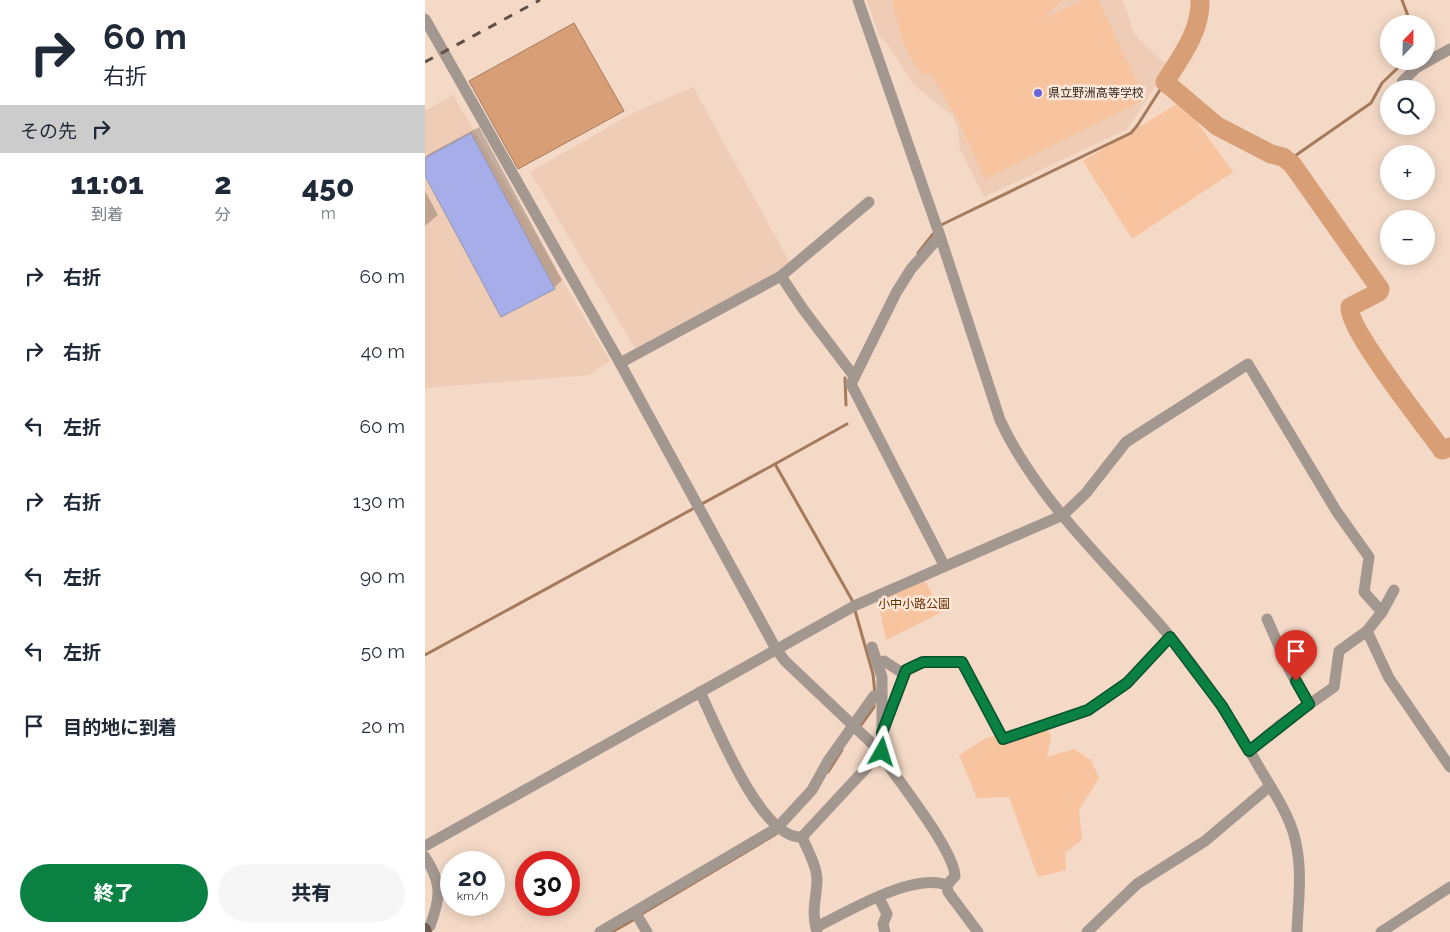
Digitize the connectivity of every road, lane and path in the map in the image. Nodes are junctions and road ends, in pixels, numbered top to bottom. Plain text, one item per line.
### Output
1 (858, 0) edge
2 (425, 19) edge
3 (1450, 49) edge
4 (1403, 80) edge
5 (869, 202) dead end
6 (940, 236) junction
7 (781, 276) junction
8 (619, 364) junction
9 (853, 375) junction
10 (1063, 515) junction
11 (944, 566) junction
12 (1394, 590) dead end
13 (1382, 612) junction
14 (1267, 619) dead end
15 (1367, 631) junction
16 (1170, 637) junction
17 (872, 647) dead end
18 (776, 650) junction
19 (877, 664) junction
20 (905, 674) junction
21 (700, 692) junction
22 (882, 696) junction
23 (1309, 704) junction
24 (854, 726) junction
25 (882, 733) junction
26 (1249, 751) junction
27 (1450, 767) edge
28 (1270, 786) junction
29 (777, 828) junction
30 (802, 837) junction
31 (425, 846) edge
32 (425, 857) edge
33 (947, 885) junction
34 (1450, 887) edge
35 (879, 898) junction
36 (635, 912) junction
37 (425, 930) edge
38 (817, 930) edge
39 (600, 932) edge
40 (647, 932) edge
41 (885, 932) edge
42 (978, 932) edge
43 (1087, 932) edge
44 (1297, 932) edge
45 (1381, 932) edge

1 - 6 street
2 - 8 street
3 - 4 street
5 - 7 street
6 - 9 street
6 - 10 street
7 - 8 street
7 - 9 street
8 - 18 street
9 - 11 street
10 - 11 street
10 - 13 street
10 - 16 street
11 - 18 street
12 - 13 street
13 - 15 street
14 - 23 street
15 - 23 street
15 - 27 street
16 - 20 street
16 - 26 street
17 - 19 street
18 - 21 street
18 - 24 street
19 - 20 street
19 - 22 street
20 - 25 street
21 - 29 street
21 - 31 street
22 - 24 street
22 - 25 street
23 - 26 street
24 - 29 street
24 - 30 street
25 - 33 street
26 - 28 street
28 - 43 street
28 - 44 street
29 - 30 street
29 - 36 street
30 - 38 street
32 - 37 street
33 - 35 street
33 - 42 street
34 - 45 street
35 - 38 street
35 - 41 street
36 - 39 street
36 - 40 street

